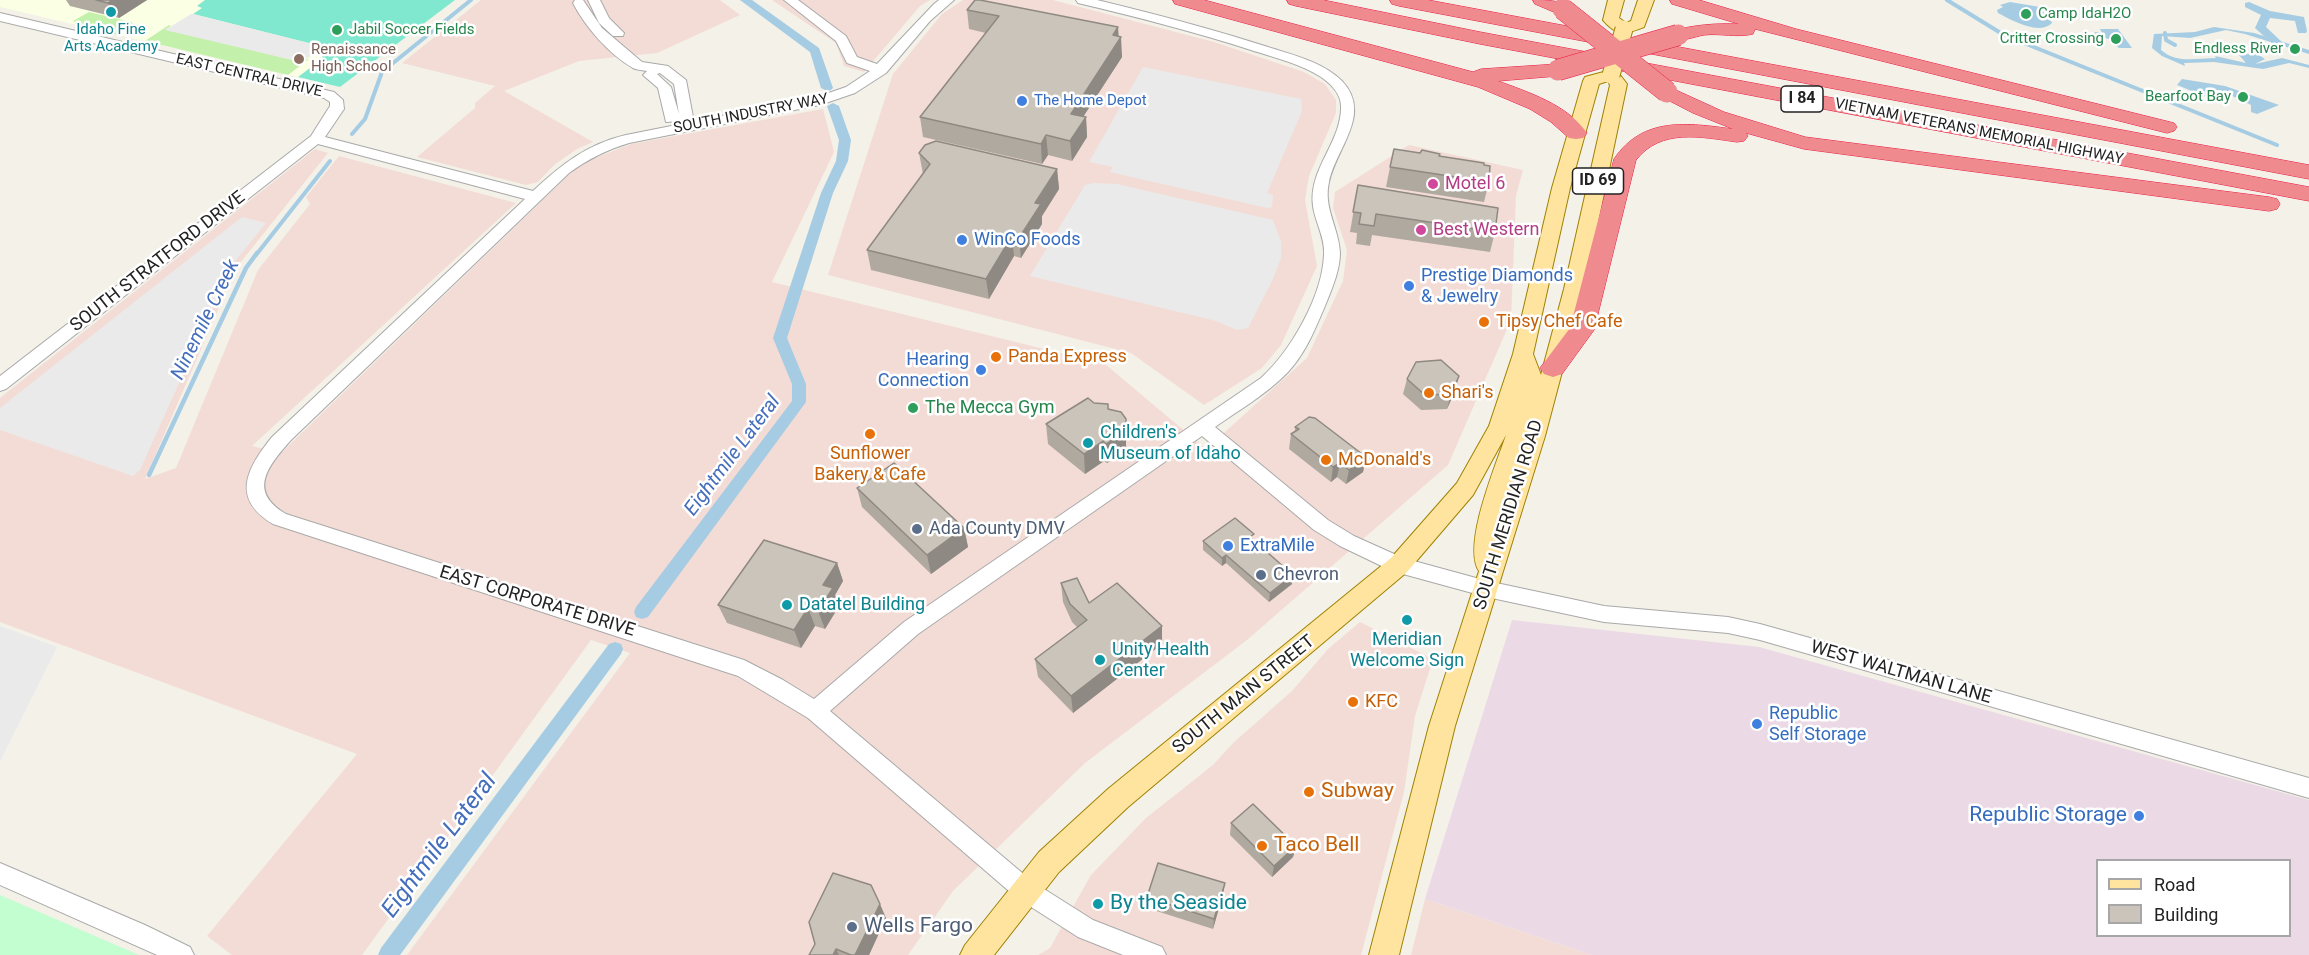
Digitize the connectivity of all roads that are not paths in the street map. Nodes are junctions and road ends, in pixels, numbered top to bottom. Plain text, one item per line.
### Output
1 (594, 0) edge
2 (790, 0) edge
3 (948, 0) edge
4 (1082, 0) edge
5 (1182, 0) edge
6 (1296, 0) edge
7 (1399, 0) edge
8 (1542, 0) edge
9 (1617, 0) edge
10 (1646, 0) edge
11 (1679, 0) edge
12 (572, 2) edge
13 (0, 16) edge
14 (1624, 28) junction
15 (1789, 33) junction
16 (1618, 51) junction
17 (651, 67) junction
18 (881, 70) junction
19 (1453, 73) junction
20 (1611, 75) junction
21 (678, 124) junction
22 (1576, 133) junction
23 (316, 140) junction
24 (1804, 143) junction
25 (2309, 159) edge
26 (2309, 172) edge
27 (2309, 194) edge
28 (536, 196) junction
29 (2309, 210) edge
30 (1524, 354) junction
31 (1553, 368) junction
32 (0, 386) edge
33 (1202, 426) junction
34 (1500, 426) joint
35 (1399, 565) junction
36 (1487, 590) junction
37 (815, 711) junction
38 (2309, 789) edge
39 (0, 874) edge
40 (1025, 890) junction
41 (182, 955) edge
42 (975, 955) edge
43 (1154, 955) edge
44 (1384, 955) edge

1 - 12 street
1 - 17 street
2 - 18 street
3 - 18 street, SOUTH INDUSTRY WAY
4 - 33 street
5 - 19 highway
6 - 27 highway, VIETNAM VETERANS MEMORIAL HIGHWAY / I 84
7 - 26 highway, VIETNAM VETERANS MEMORIAL HIGHWAY / I 84
8 - 16 highway, bridge
9 - 14 main road
10 - 14 main road
11 - 15 highway
12 - 17 street
13 - 23 street, EAST CENTRAL DRIVE
14 - 16 main road, SOUTH MERIDIAN ROAD / ID 69, bridge
15 - 16 highway, bridge
15 - 25 highway
16 - 19 highway, bridge
16 - 20 main road, SOUTH MERIDIAN ROAD / ID 69, bridge
16 - 24 highway, bridge
17 - 21 street
18 - 21 street, SOUTH INDUSTRY WAY
19 - 22 highway
20 - 22 main road, SOUTH MERIDIAN ROAD / ID 69
20 - 31 main road, SOUTH MERIDIAN ROAD / ID 69
21 - 28 street, SOUTH INDUSTRY WAY
22 - 30 main road, SOUTH MERIDIAN ROAD / ID 69
23 - 28 street
23 - 32 street, SOUTH STRATFORD DRIVE
24 - 29 highway
24 - 31 highway
28 - 37 street, EAST CORPORATE DRIVE
30 - 34 main road, SOUTH MERIDIAN ROAD
30 - 36 main road
31 - 36 main road, SOUTH MERIDIAN ROAD
33 - 35 street
33 - 37 street
34 - 35 main road, SOUTH MAIN STREET
35 - 36 street, WEST WALTMAN LANE
35 - 40 main road, SOUTH MAIN STREET
36 - 38 street, WEST WALTMAN LANE
36 - 44 main road, SOUTH MERIDIAN ROAD
37 - 40 street, EAST CORPORATE DRIVE
39 - 41 street
40 - 42 main road, SOUTH MAIN STREET
40 - 43 street, EAST CORPORATE DRIVE

